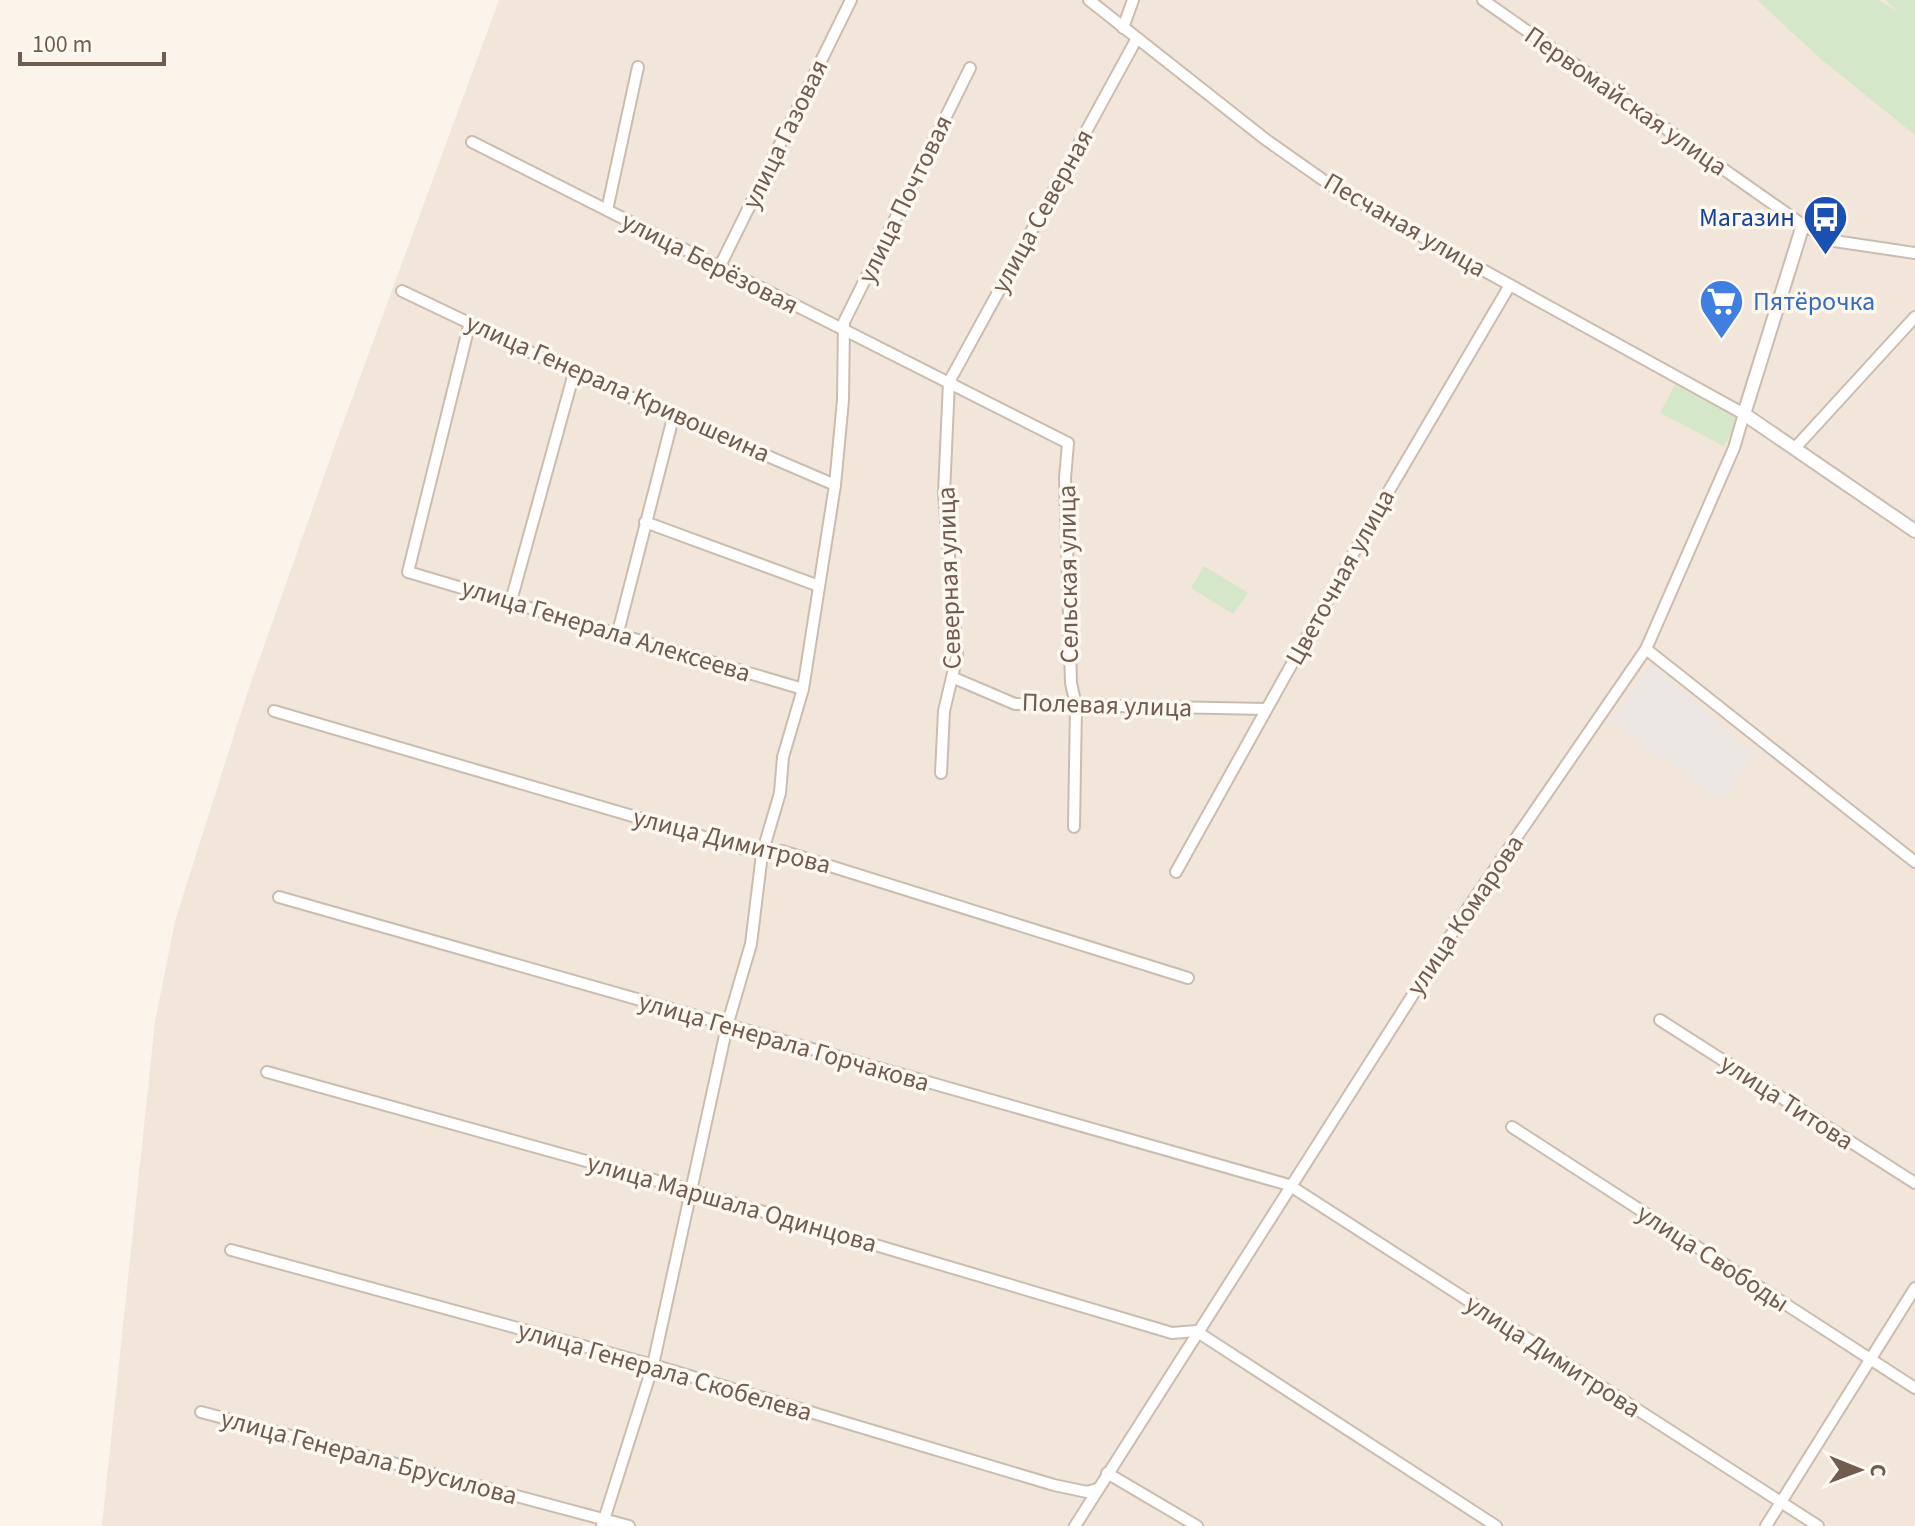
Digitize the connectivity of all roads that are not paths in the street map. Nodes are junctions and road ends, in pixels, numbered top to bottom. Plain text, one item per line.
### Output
1 (851, 0) edge
2 (1089, 0) edge
3 (1133, 0) edge
4 (1483, 0) edge
5 (1123, 28) junction
6 (1136, 40) junction
7 (638, 67) dead end
8 (970, 68) dead end
9 (472, 142) dead end
10 (607, 210) junction
11 (1803, 225) junction
12 (1915, 253) edge
13 (719, 268) junction
14 (1510, 285) junction
15 (402, 291) dead end
16 (1915, 317) edge
17 (470, 322) junction
18 (844, 331) junction
19 (574, 373) junction
20 (949, 382) junction
21 (674, 414) junction
22 (1744, 414) junction
23 (1068, 443) joint
24 (1795, 448) junction
25 (835, 485) junction
26 (645, 522) junction
27 (1915, 531) edge
28 (819, 586) junction
29 (511, 601) junction
30 (618, 632) junction
31 (1646, 649) junction
32 (954, 678) junction
33 (803, 689) junction
34 (1076, 705) junction
35 (1266, 709) junction
36 (274, 711) dead end
37 (941, 773) dead end
38 (1074, 827) dead end
39 (762, 854) junction
40 (1915, 862) edge
41 (1176, 872) dead end
42 (279, 897) dead end
43 (1188, 978) dead end
44 (1660, 1020) dead end
45 (727, 1026) junction
46 (267, 1072) dead end
47 (1512, 1127) dead end
48 (1915, 1183) edge
49 (1289, 1185) junction
50 (690, 1190) junction
51 (231, 1250) dead end
52 (1915, 1288) edge
53 (1196, 1331) junction
54 (1870, 1360) junction
55 (653, 1365) junction
56 (1915, 1388) edge
57 (201, 1412) dead end
58 (1107, 1473) junction
59 (1097, 1489) junction
60 (1780, 1501) junction
61 (603, 1522) edge
62 (629, 1526) edge
63 (1075, 1526) edge
64 (1197, 1526) edge
65 (1496, 1526) edge
66 (1766, 1526) edge
67 (1818, 1526) edge

1 - 13 street, улица Газовая
2 - 5 street, Песчаная улица
3 - 5 street
4 - 11 street, Первомайская улица
5 - 6 street, Песчаная улица
6 - 14 street, Песчаная улица
6 - 20 street, улица Северная
7 - 10 street
8 - 18 street, улица Почтовая
9 - 10 street, улица Берёзовая
10 - 13 street, улица Берёзовая
11 - 12 street, Первомайская улица
11 - 22 street
13 - 18 street, улица Берёзовая
14 - 22 street, Песчаная улица
14 - 35 street, Цветочная улица
15 - 17 street, улица Генерала Кривошеина
16 - 24 street
17 - 19 street, улица Генерала Кривошеина
17 - 29 street, улица Генерала Алексеева
18 - 20 street, улица Берёзовая
18 - 25 street, улица Почтовая
19 - 21 street, улица Генерала Кривошеина
19 - 29 street
20 - 23 street, улица Берёзовая
20 - 32 street, Северная улица
21 - 25 street, улица Генерала Кривошеина
21 - 26 street
22 - 24 street
22 - 31 street, улица Комарова
23 - 34 street, Сельская улица
24 - 27 street
25 - 28 street, улица Почтовая
26 - 28 street
26 - 30 street
28 - 33 street, улица Почтовая
29 - 30 street, улица Генерала Алексеева
30 - 33 street, улица Генерала Алексеева
31 - 40 street
31 - 49 street, улица Комарова
32 - 34 street, Полевая улица
32 - 37 street, Северная улица
33 - 39 street, улица Почтовая
34 - 35 street, Полевая улица
34 - 38 street, Сельская улица
35 - 41 street, Цветочная улица
36 - 39 street, улица Димитрова
39 - 43 street, улица Димитрова
39 - 45 street, улица Почтовая
42 - 45 street, улица Генерала Горчакова
44 - 48 street, улица Титова
45 - 49 street, улица Генерала Горчакова
45 - 50 street, улица Почтовая
46 - 50 street, улица Маршала Одинцова
47 - 54 street, улица Свободы
49 - 53 street, улица Комарова
49 - 60 street, улица Димитрова
50 - 53 street, улица Маршала Одинцова
50 - 55 street, улица Почтовая
51 - 55 street, улица Генерала Скобелева
52 - 54 street
53 - 58 street, улица Комарова
53 - 65 street
54 - 56 street, улица Свободы
54 - 60 street
55 - 59 street, улица Генерала Скобелева
55 - 61 street, улица Почтовая
57 - 61 street, улица Генерала Брусилова
58 - 59 street, улица Комарова
58 - 64 street
59 - 63 street, улица Комарова
60 - 66 street
60 - 67 street, улица Димитрова
61 - 62 street, улица Генерала Брусилова

